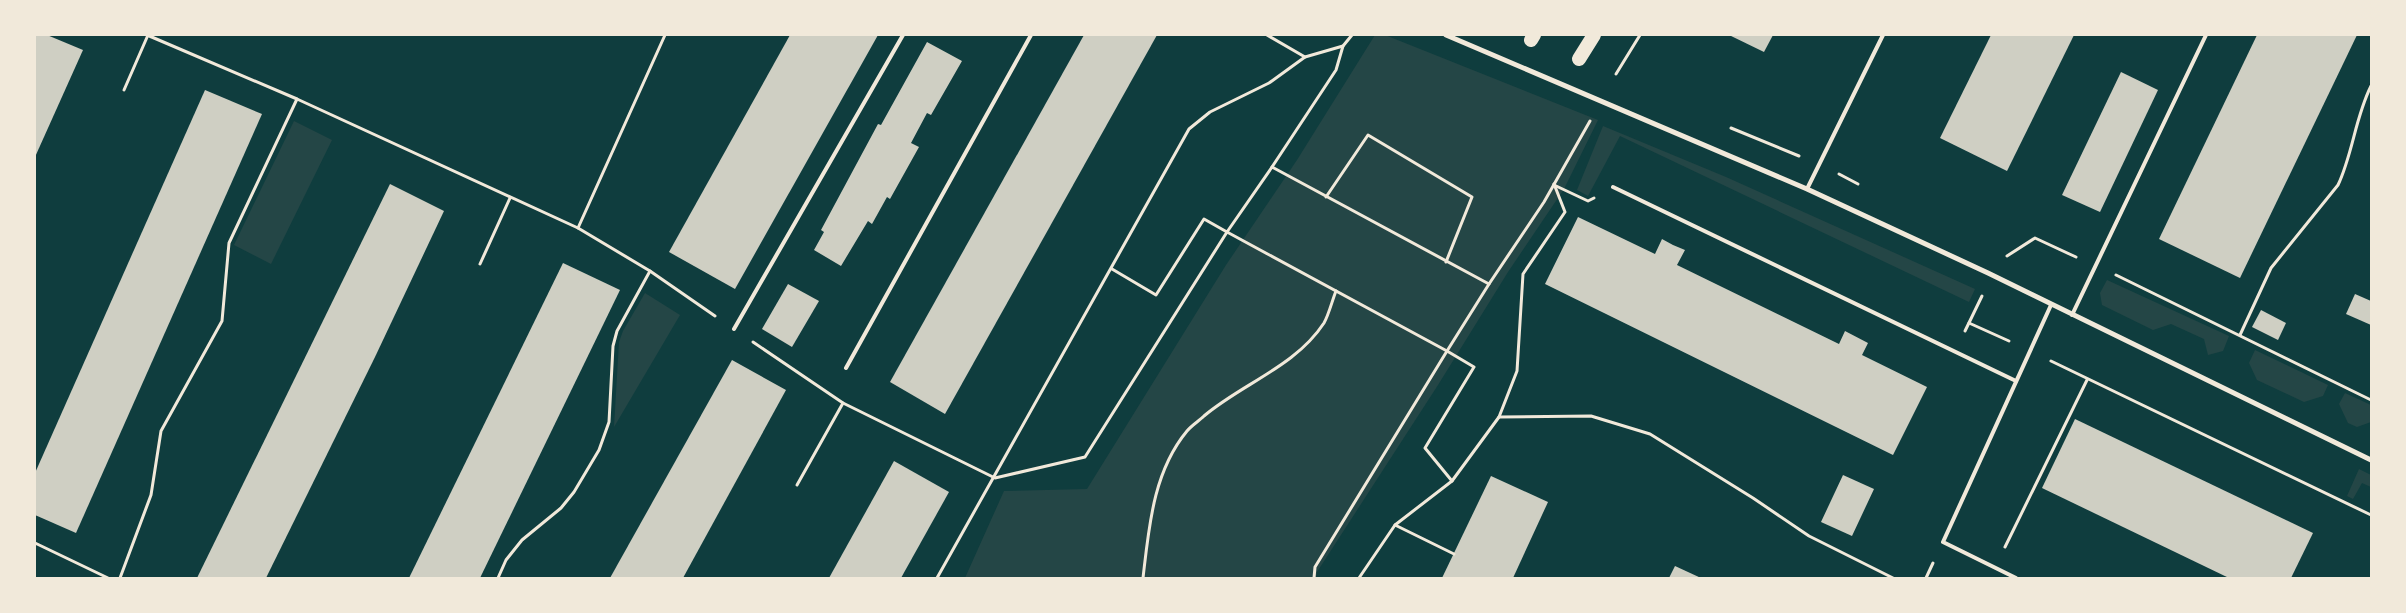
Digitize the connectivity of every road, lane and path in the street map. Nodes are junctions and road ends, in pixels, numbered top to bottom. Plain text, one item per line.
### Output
1 (148, 35) edge
2 (665, 35) edge
3 (903, 35) edge
4 (1031, 35) edge
5 (1267, 35) edge
6 (1352, 35) edge
7 (1446, 35) edge
8 (1594, 35) edge
9 (1640, 35) edge
10 (1883, 35) edge
11 (2206, 35) edge
12 (1343, 46) junction
13 (1305, 57) junction
14 (1579, 59) dead end
15 (1616, 74) dead end
16 (2371, 86) edge
17 (124, 90) dead end
18 (297, 99) junction
19 (1592, 118) dead end
20 (1820, 165) junction
21 (1272, 167) junction
22 (1554, 184) junction
23 (1863, 186) dead end
24 (1613, 187) dead end
25 (1807, 189) junction
26 (1326, 197) junction
27 (510, 198) junction
28 (1588, 201) dead end
29 (578, 228) junction
30 (1227, 232) junction
31 (1446, 262) junction
32 (480, 264) dead end
33 (2095, 265) junction
34 (1112, 269) junction
35 (650, 271) junction
36 (1991, 276) junction
37 (1489, 284) junction
38 (1336, 291) junction
39 (2051, 305) junction
40 (2072, 315) junction
41 (1969, 323) junction
42 (734, 329) junction
43 (2240, 335) junction
44 (2029, 350) junction
45 (1447, 351) junction
46 (1954, 352) junction
47 (846, 368) dead end
48 (2087, 380) junction
49 (2016, 381) junction
50 (2371, 400) edge
51 (843, 403) junction
52 (1498, 416) junction
53 (2371, 460) edge
54 (995, 478) junction
55 (1452, 482) junction
56 (797, 485) dead end
57 (2371, 515) edge
58 (1395, 525) junction
59 (35, 543) edge
60 (1454, 554) dead end
61 (1995, 568) junction
62 (108, 578) edge
63 (120, 578) edge
64 (498, 578) edge
65 (937, 578) edge
66 (1143, 578) edge
67 (1314, 578) edge
68 (1359, 578) edge
69 (1893, 578) edge
70 (2016, 578) edge

1 - 17 path
1 - 18 path
2 - 29 path
3 - 42 lane
4 - 47 lane
5 - 13 path
6 - 12 path
7 - 25 street
8 - 14 highway
9 - 15 path
10 - 20 lane
11 - 33 lane
12 - 13 path
12 - 21 path
13 - 34 path
16 - 43 path
18 - 27 path
18 - 63 path
19 - 22 path
20 - 23 path
20 - 25 lane
21 - 26 path
21 - 30 path
22 - 28 path
22 - 37 path
22 - 52 path
24 - 46 lane
25 - 36 street
26 - 31 path
26 - 31 path
27 - 29 path
27 - 32 path
29 - 35 path
30 - 34 path
30 - 38 path
30 - 54 path
31 - 37 path
33 - 36 path
33 - 40 lane
33 - 43 path
34 - 54 path
35 - 42 path
35 - 64 path
36 - 39 street
36 - 41 path
37 - 45 path
38 - 45 path
38 - 66 path
39 - 40 street
39 - 44 lane
40 - 53 street
41 - 44 path
41 - 46 path
42 - 51 path
43 - 50 path
44 - 48 path
44 - 49 lane
45 - 55 path
45 - 67 path
46 - 49 lane
48 - 57 path
48 - 61 path
49 - 61 lane
51 - 54 path
51 - 56 path
52 - 55 path
52 - 69 path
54 - 65 path
55 - 58 path
58 - 60 path
58 - 68 path
59 - 62 path
61 - 70 lane

